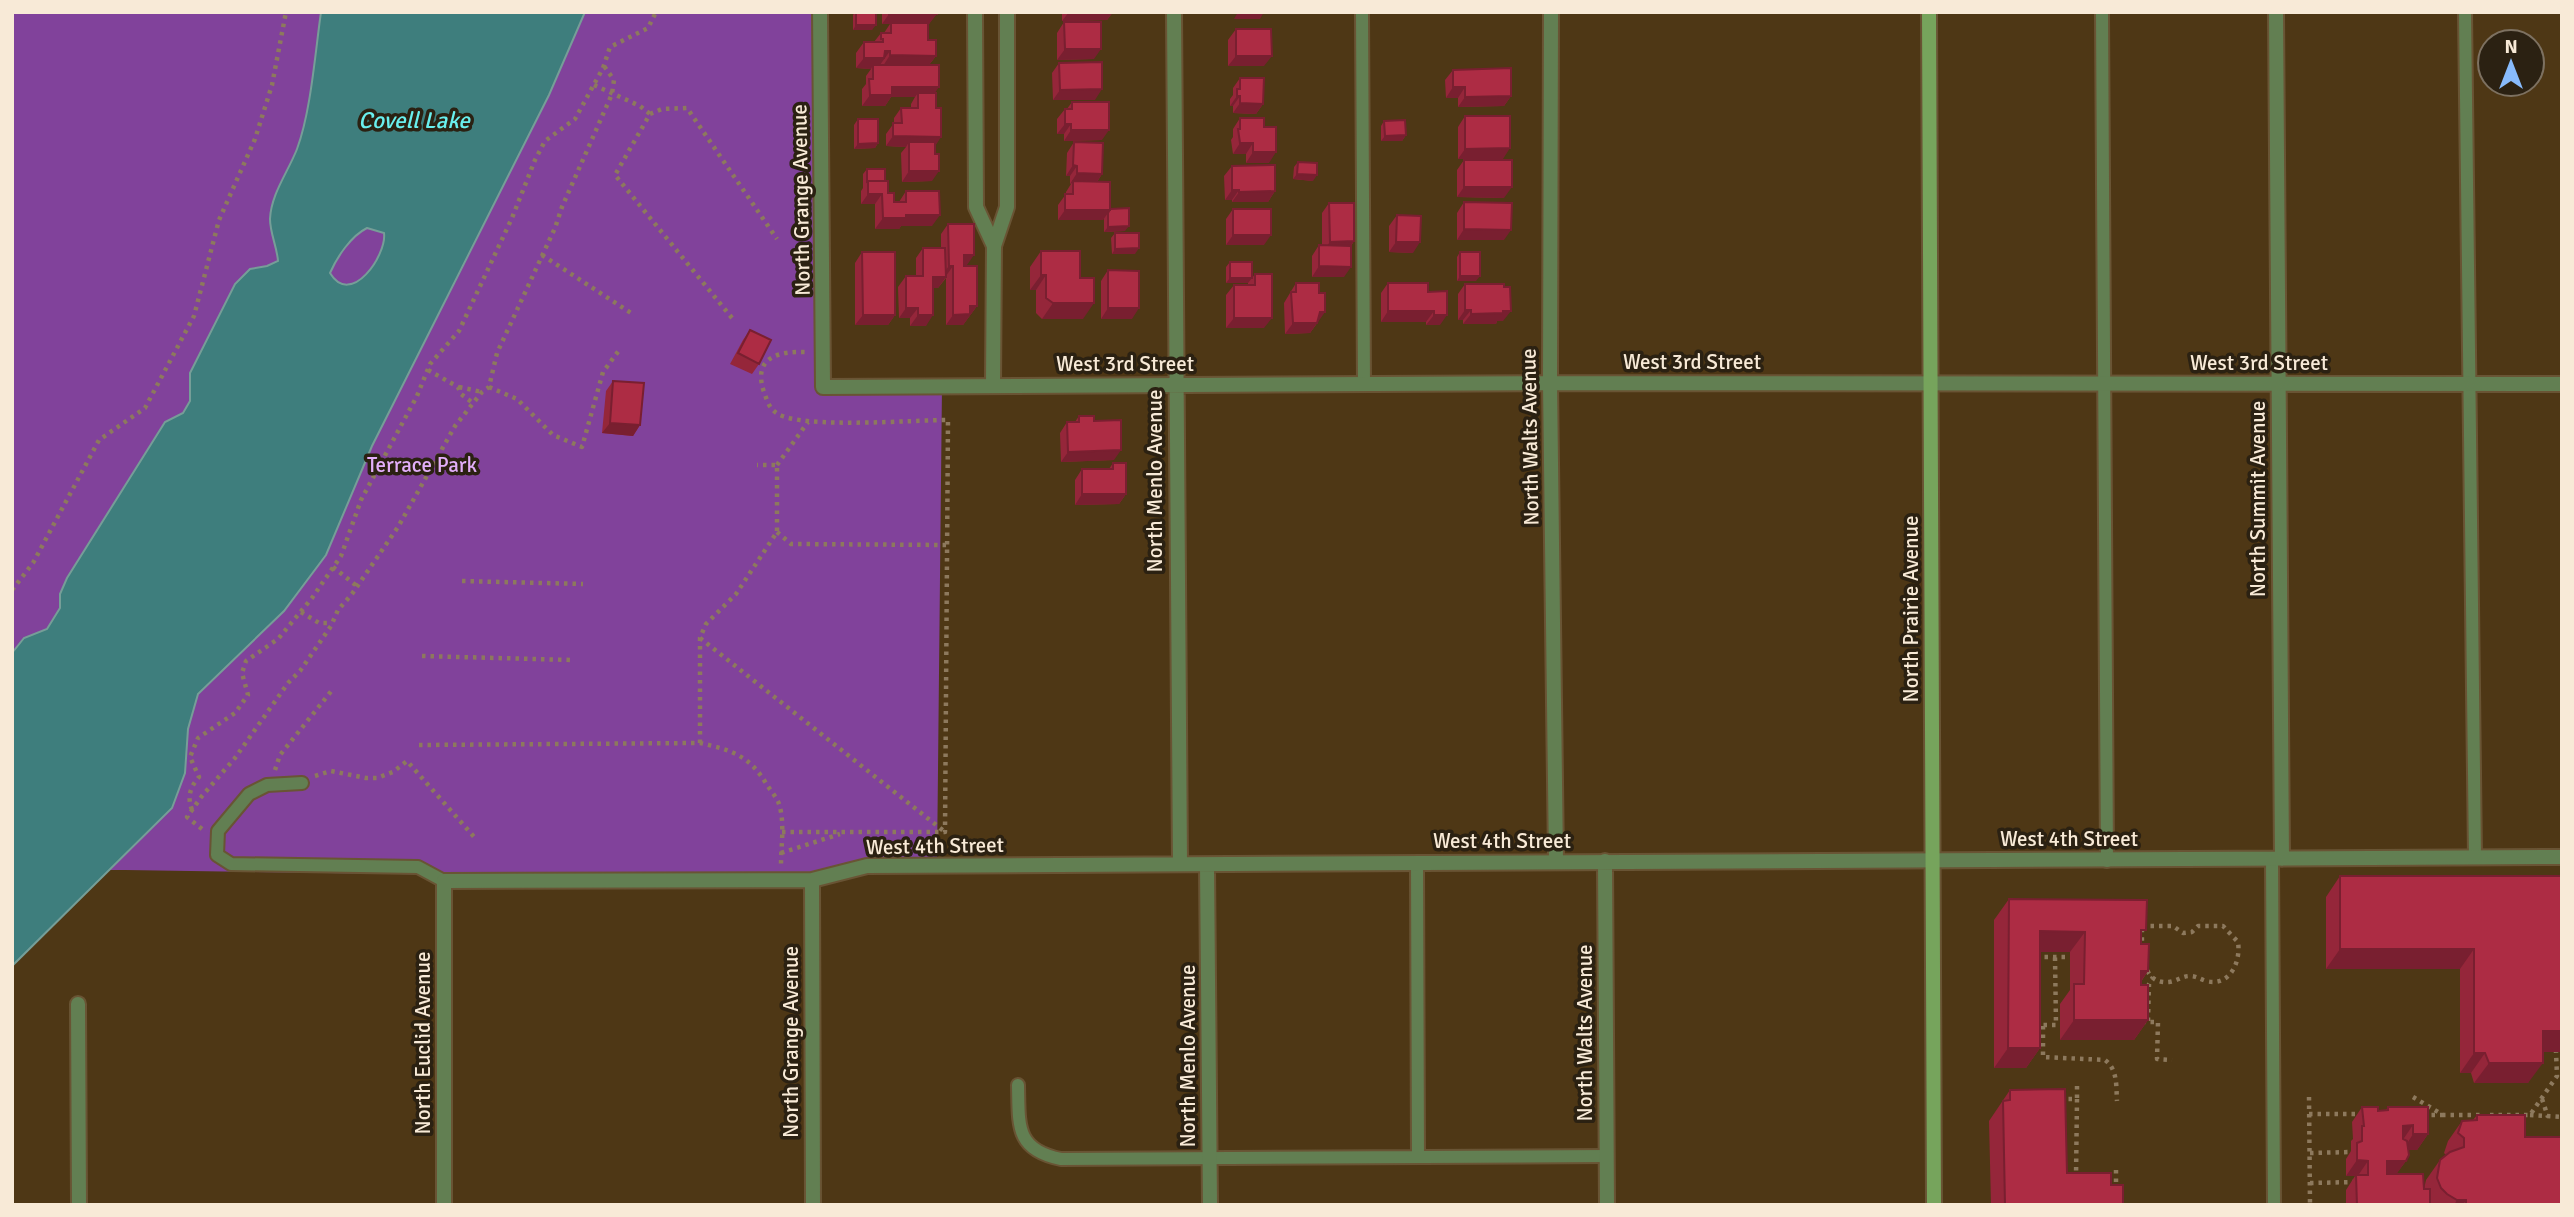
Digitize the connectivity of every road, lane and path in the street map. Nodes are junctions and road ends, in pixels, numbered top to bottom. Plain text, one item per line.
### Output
1 (286, 12) edge
2 (656, 12) edge
3 (820, 12) edge
4 (975, 12) edge
5 (1007, 12) edge
6 (1174, 12) edge
7 (1362, 12) edge
8 (1551, 12) edge
9 (1929, 12) edge
10 (2102, 12) edge
11 (2276, 12) edge
12 (2465, 12) edge
13 (604, 66) junction
14 (594, 85) junction
15 (612, 93) junction
16 (650, 114) junction
17 (778, 240) dead end
18 (994, 246) junction
19 (542, 255) junction
20 (631, 313) dead end
21 (732, 318) dead end
22 (620, 349) dead end
23 (823, 352) junction
24 (428, 370) junction
25 (1550, 383) junction
26 (1931, 383) junction
27 (2278, 383) junction
28 (1364, 384) junction
29 (2104, 384) junction
30 (2470, 384) junction
31 (2562, 384) edge
32 (1175, 385) junction
33 (993, 386) junction
34 (458, 387) junction
35 (489, 387) junction
36 (823, 387) joint
37 (482, 392) junction
38 (473, 403) junction
39 (807, 422) junction
40 (757, 465) dead end
41 (777, 465) junction
42 (777, 532) junction
43 (947, 545) junction
44 (333, 567) junction
45 (462, 581) dead end
46 (583, 584) dead end
47 (358, 587) junction
48 (12, 590) edge
49 (301, 612) junction
50 (332, 623) junction
51 (700, 638) junction
52 (422, 656) dead end
53 (572, 660) dead end
54 (333, 689) dead end
55 (700, 743) junction
56 (419, 745) dead end
57 (302, 783) joint
58 (274, 784) junction
59 (192, 810) junction
60 (187, 817) dead end
61 (782, 832) junction
62 (945, 832) junction
63 (842, 833) junction
64 (476, 839) dead end
65 (781, 853) junction
66 (2562, 857) edge
67 (2475, 858) junction
68 (1933, 859) junction
69 (2277, 859) junction
70 (1605, 861) junction
71 (2107, 861) junction
72 (1556, 862) junction
73 (1417, 863) junction
74 (1180, 864) junction
75 (1207, 865) junction
76 (780, 880) junction
77 (812, 880) junction
78 (444, 881) junction
79 (2034, 957) edge
80 (2055, 957) junction
81 (2070, 957) dead end
82 (2153, 977) junction
83 (78, 1004) dead end
84 (2026, 1021) edge
85 (2148, 1021) junction
86 (2134, 1022) edge
87 (2043, 1025) junction
88 (2556, 1052) edge
89 (2172, 1060) dead end
90 (1018, 1085) dead end
91 (2077, 1086) dead end
92 (2309, 1097) dead end
93 (2413, 1097) dead end
94 (2541, 1098) junction
95 (2050, 1099) edge
96 (2077, 1099) junction
97 (2117, 1101) dead end
98 (2309, 1114) junction
99 (2371, 1114) edge
100 (2419, 1115) edge
101 (2444, 1115) junction
102 (2530, 1115) junction
103 (2548, 1116) junction
104 (2562, 1117) edge
105 (2351, 1152) dead end
106 (2310, 1153) junction
107 (1418, 1156) junction
108 (1607, 1156) junction
109 (1210, 1157) junction
110 (2116, 1170) dead end
111 (2076, 1180) edge
112 (2357, 1182) edge
113 (2310, 1183) junction
114 (2116, 1193) edge
115 (79, 1205) edge
116 (444, 1205) edge
117 (813, 1205) edge
118 (1210, 1205) edge
119 (1607, 1205) edge
120 (1934, 1205) edge
121 (2274, 1205) edge
122 (2310, 1205) edge

1 - 48 path
2 - 13 path
3 - 23 street, North Grange Avenue
4 - 18 street
5 - 18 street
6 - 32 street, North Menlo Avenue
7 - 28 lane
8 - 25 street, North Walts Avenue
9 - 26 street, North Prairie Avenue
10 - 29 lane
11 - 27 street, North Summit Avenue
12 - 30 lane
13 - 14 path
13 - 15 path
14 - 15 path
14 - 24 path
15 - 16 path
15 - 19 path
16 - 17 path
16 - 21 path
18 - 33 street
19 - 20 path
19 - 35 path
22 - 35 path
23 - 36 street, North Grange Avenue
23 - 39 path
24 - 34 path
24 - 44 path
25 - 26 street, West 3rd Street
25 - 28 street, West 3rd Street
25 - 72 street, North Walts Avenue
26 - 29 street, West 3rd Street
26 - 68 street, North Prairie Avenue
27 - 29 street, West 3rd Street
27 - 30 street, West 3rd Street
27 - 69 street, North Summit Avenue
28 - 32 street, West 3rd Street
29 - 71 lane
30 - 31 street, West 3rd Street
30 - 67 lane
32 - 33 street, West 3rd Street
32 - 74 street, North Menlo Avenue
33 - 36 street, West 3rd Street
34 - 37 path
34 - 38 path
35 - 37 path
37 - 38 path
38 - 47 path
39 - 41 path
39 - 43 path
40 - 41 path
41 - 42 path
42 - 43 path
42 - 51 path
43 - 62 path
44 - 47 path
44 - 49 path
45 - 46 path
47 - 50 path
49 - 50 path
49 - 59 path
50 - 59 path
51 - 55 path
51 - 62 path
52 - 53 path
54 - 58 path
55 - 56 path
55 - 61 path
57 - 58 lane
57 - 64 path
58 - 78 lane
59 - 60 path
61 - 63 path
61 - 65 path
62 - 63 path
63 - 65 path
65 - 76 path
66 - 67 street, West 4th Street
67 - 69 street, West 4th Street
68 - 70 street, West 4th Street
68 - 71 street, West 4th Street
68 - 120 street, North Prairie Avenue
69 - 71 street, West 4th Street
69 - 121 lane
70 - 72 street, West 4th Street
70 - 108 street, North Walts Avenue
72 - 73 street, West 4th Street
73 - 75 street, West 4th Street
73 - 107 lane
74 - 75 street, West 4th Street
74 - 77 street, West 4th Street
75 - 109 street, North Menlo Avenue
76 - 77 street, West 4th Street
76 - 78 street, West 4th Street
77 - 117 street, North Grange Avenue
78 - 116 street, North Euclid Avenue
79 - 80 path
80 - 81 path
80 - 87 path
82 - 82 path
82 - 85 path
83 - 115 street
84 - 87 path
85 - 86 path
85 - 89 path
87 - 97 path
88 - 94 path
90 - 109 lane
91 - 96 path
92 - 98 path
93 - 101 path
94 - 102 path
94 - 103 path
95 - 96 path
96 - 111 path
98 - 99 path
98 - 106 path
100 - 101 path
101 - 102 path
102 - 103 path
103 - 104 path
105 - 106 path
106 - 113 path
107 - 108 lane
107 - 109 lane
108 - 119 street, North Walts Avenue
109 - 118 street, North Menlo Avenue
110 - 114 path
112 - 113 path
113 - 122 path

